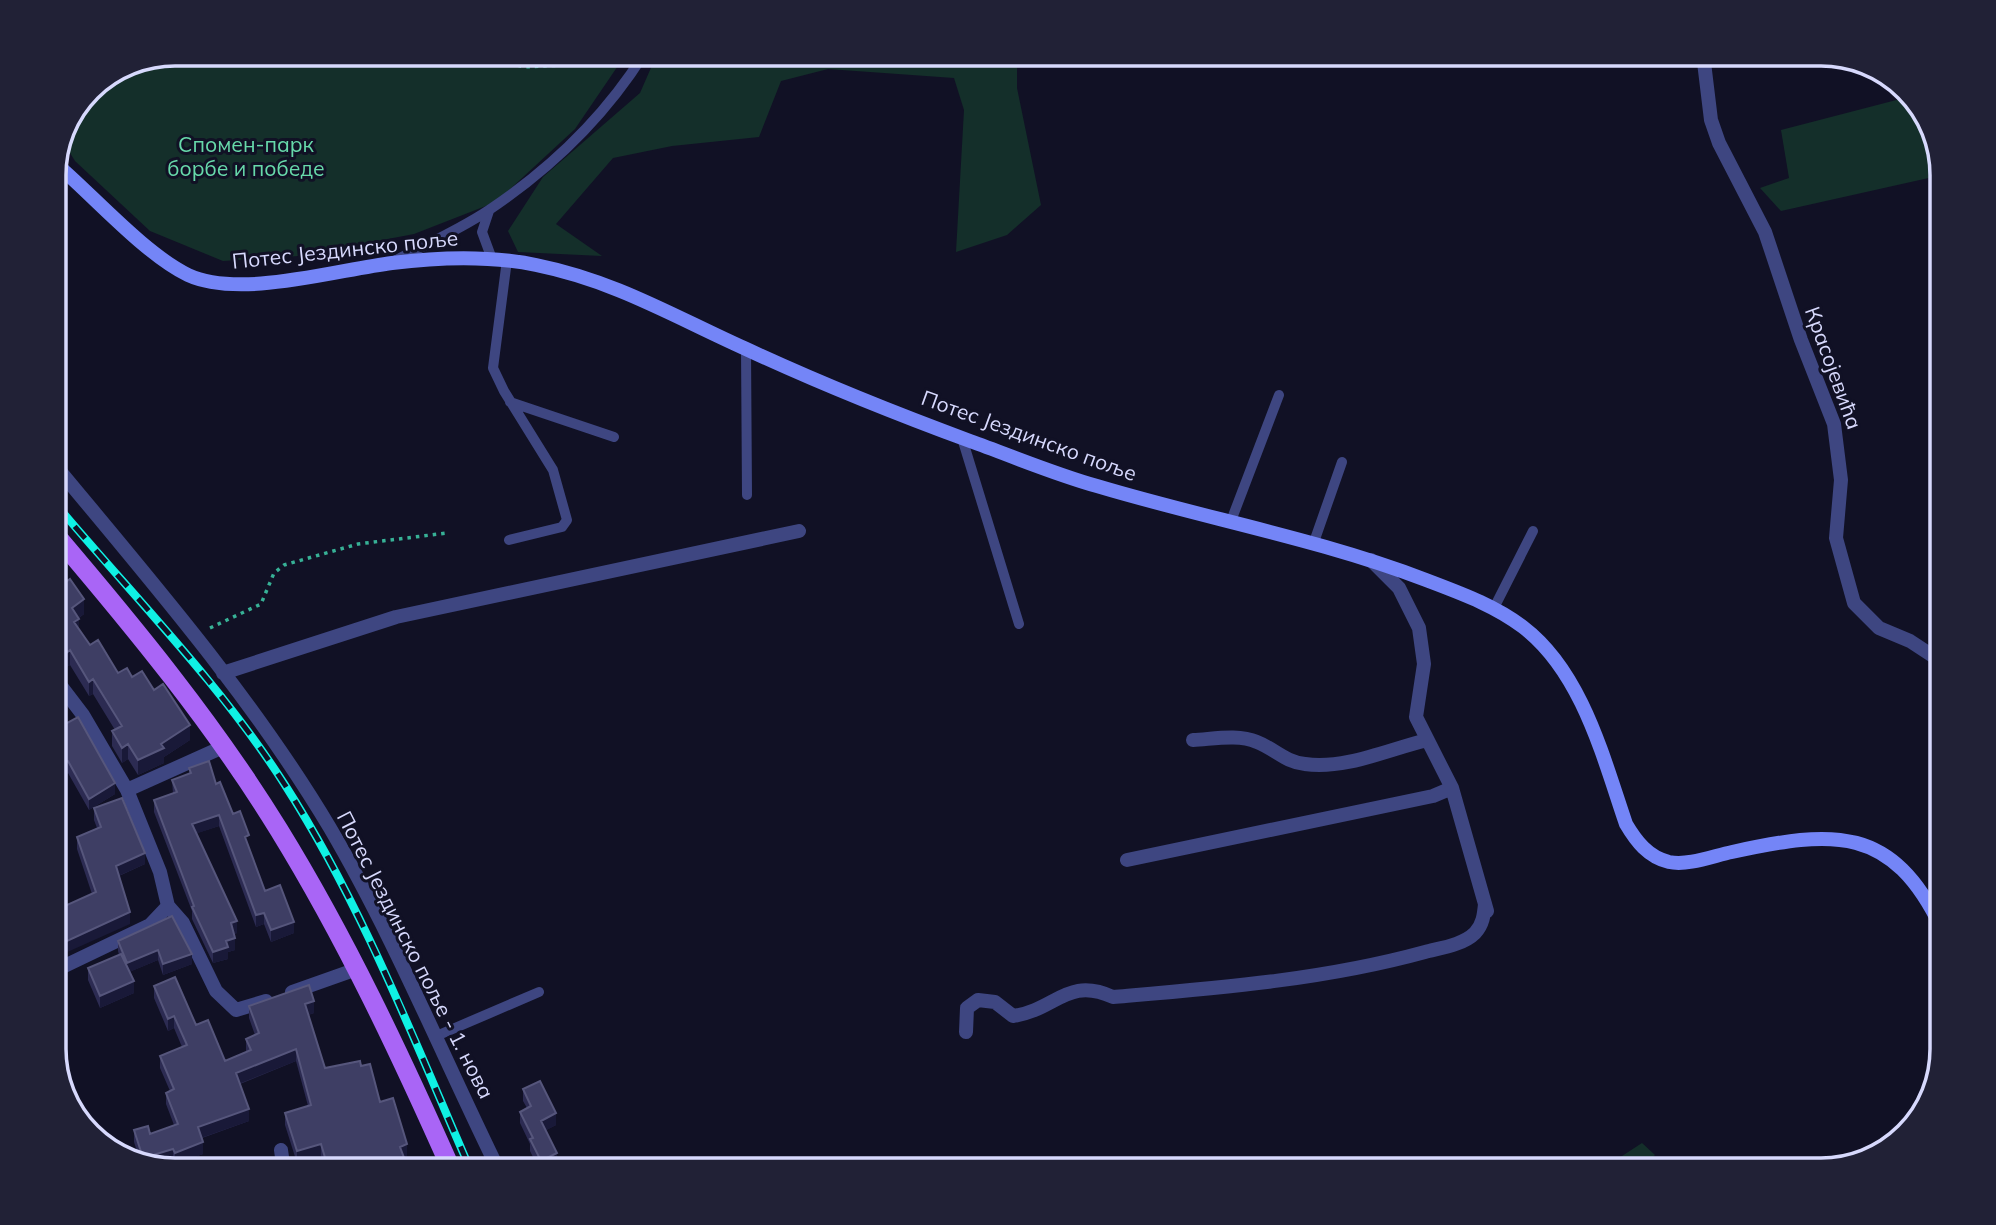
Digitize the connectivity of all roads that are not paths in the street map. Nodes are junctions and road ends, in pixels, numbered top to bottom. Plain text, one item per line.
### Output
1 (637, 66) edge
2 (1704, 66) edge
3 (67, 174) edge
4 (491, 209) junction
5 (492, 259) junction
6 (507, 260) junction
7 (390, 263) junction
8 (746, 349) junction
9 (1279, 395) dead end
10 (510, 401) junction
11 (614, 436) dead end
12 (962, 438) junction
13 (1342, 462) dead end
14 (67, 480) edge
15 (747, 495) dead end
16 (1231, 522) junction
17 (799, 531) dead end
18 (1533, 531) dead end
19 (509, 540) dead end
20 (1314, 542) junction
21 (67, 549) edge
22 (1370, 558) junction
23 (1494, 608) junction
24 (1019, 624) dead end
25 (1930, 654) edge
26 (223, 673) junction
27 (67, 694) edge
28 (1193, 740) dead end
29 (1427, 740) junction
30 (223, 747) junction
31 (1452, 788) junction
32 (127, 790) junction
33 (1127, 860) dead end
34 (1485, 904) junction
35 (168, 906) junction
36 (1930, 907) edge
37 (1491, 922) dead end
38 (67, 965) edge
39 (357, 969) junction
40 (539, 992) dead end
41 (966, 1032) dead end
42 (434, 1037) junction
43 (281, 1150) dead end
44 (282, 1158) edge
45 (446, 1158) edge
46 (493, 1158) edge

1 - 4 lane
2 - 25 street, Красојевића
3 - 7 main road, Потес Јездинско поље
4 - 5 lane
4 - 7 lane
5 - 6 main road, Потес Јездинско поље
5 - 7 main road, Потес Јездинско поље
6 - 8 main road, Потес Јездинско поље
6 - 10 lane
8 - 12 main road, Потес Јездинско поље
8 - 15 lane
9 - 16 lane
10 - 11 lane
10 - 19 lane
12 - 16 main road, Потес Јездинско поље
12 - 24 lane
13 - 20 lane
14 - 26 street, Потес Јездинско поље - 1. нова
16 - 20 main road, Потес Јездинско поље
17 - 26 street
18 - 23 lane
20 - 22 main road, Потес Јездинско поље
21 - 30 main road
22 - 23 main road, Потес Јездинско поље
22 - 29 street
23 - 36 main road, Потес Јездинско поље
26 - 42 street, Потес Јездинско поље - 1. нова
27 - 32 street
28 - 29 street
29 - 31 street
30 - 32 street
30 - 39 main road
31 - 33 street
31 - 34 street
32 - 35 street
34 - 37 street
34 - 41 street
35 - 38 street
35 - 39 street
39 - 45 main road
40 - 42 lane
42 - 46 street, Потес Јездинско поље - 1. нова
43 - 44 street

